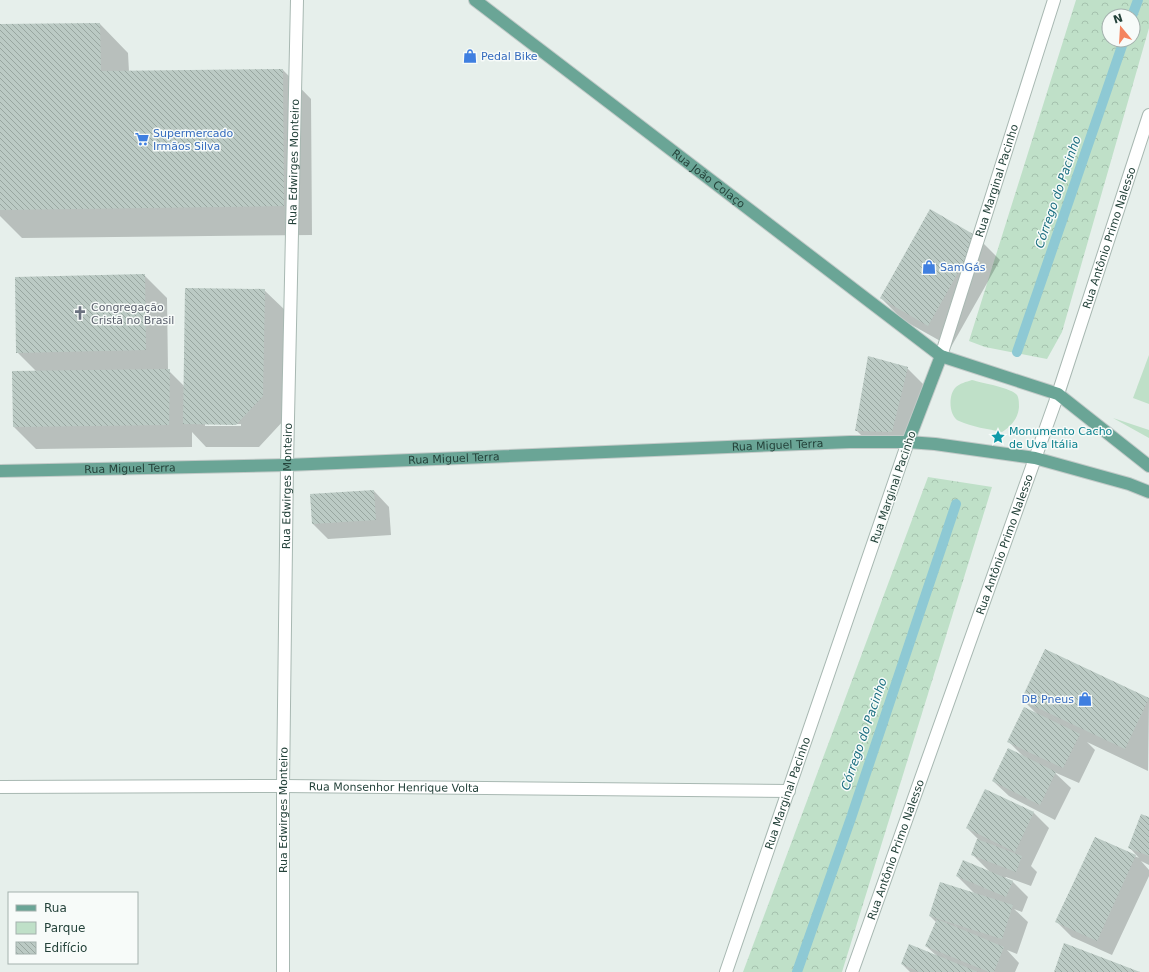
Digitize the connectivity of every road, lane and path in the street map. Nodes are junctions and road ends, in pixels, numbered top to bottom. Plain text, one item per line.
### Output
1 (297, 0) edge
2 (475, 0) edge
3 (1054, 0) edge
4 (1149, 115) edge
5 (941, 356) junction
6 (1058, 394) junction
7 (908, 442) junction
8 (1035, 458) junction
9 (287, 465) junction
10 (1149, 466) edge
11 (0, 471) edge
12 (1149, 492) edge
13 (0, 786) edge
14 (282, 786) junction
15 (789, 791) junction
16 (283, 972) edge
17 (726, 972) edge
18 (852, 972) edge

1 - 9 street, Rua Edwirges Monteiro
2 - 5 main road, Rua João Colaço
3 - 5 street, Rua Marginal Pacinho
4 - 6 street, Rua Antônio Primo Nalesso
5 - 6 main road, Rua João Colaço
5 - 7 main road, Rua Marginal Pacinho
6 - 8 street, Rua Antônio Primo Nalesso
6 - 10 main road
7 - 8 main road, Rua Miguel Terra
7 - 9 main road, Rua Miguel Terra
7 - 15 street, Rua Marginal Pacinho
8 - 12 main road, Rua Miguel Terra
8 - 18 street, Rua Antônio Primo Nalesso
9 - 11 main road, Rua Miguel Terra
9 - 14 street, Rua Edwirges Monteiro
13 - 14 street, Rua Monsenhor Henrique Volta
14 - 15 street, Rua Monsenhor Henrique Volta
14 - 16 street, Rua Edwirges Monteiro
15 - 17 street, Rua Marginal Pacinho

